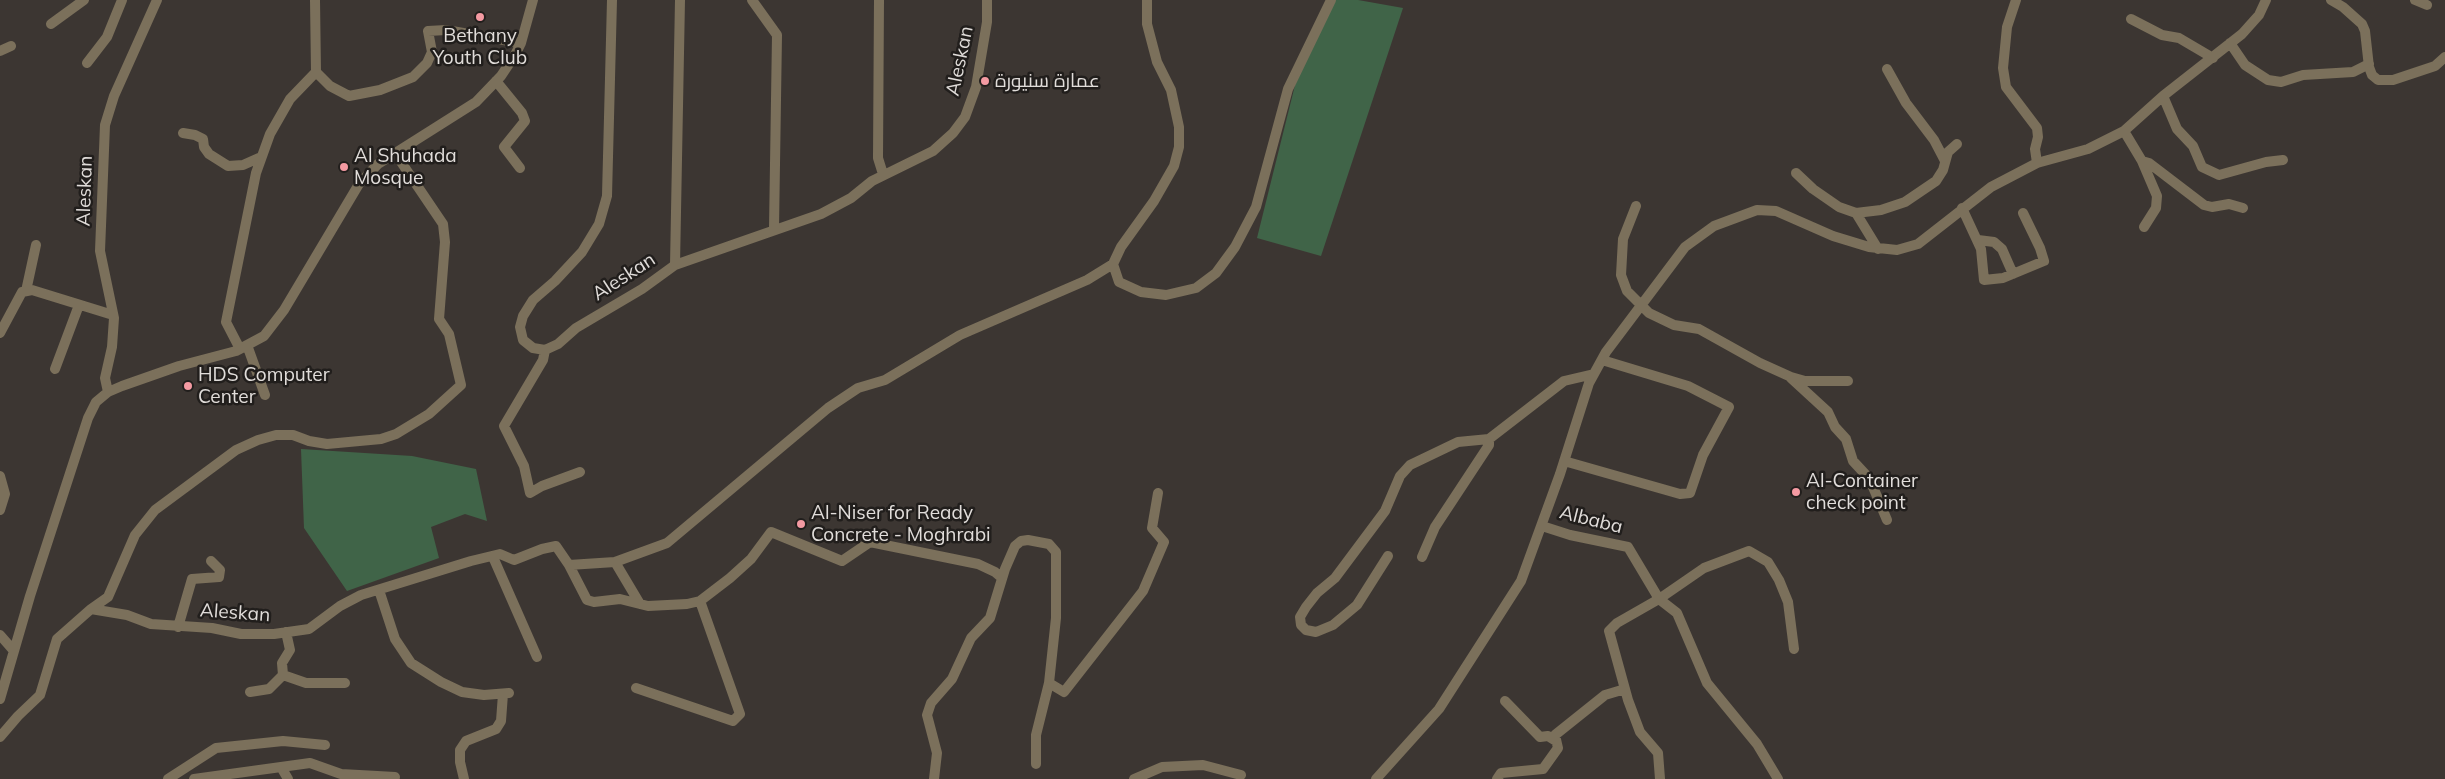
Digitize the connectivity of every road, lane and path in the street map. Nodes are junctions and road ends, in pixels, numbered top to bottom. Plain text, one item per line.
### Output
1 (84, 0) edge
2 (122, 0) edge
3 (157, 0) edge
4 (315, 0) edge
5 (533, 0) edge
6 (612, 0) edge
7 (680, 0) edge
8 (752, 0) edge
9 (879, 0) edge
10 (987, 0) edge
11 (1147, 0) edge
12 (1331, 0) edge
13 (2016, 0) edge
14 (2266, 0) edge
15 (2349, 0) edge
16 (2415, 0) edge
17 (2333, 1) edge
18 (2427, 5) dead end
19 (2131, 19) dead end
20 (51, 24) dead end
21 (520, 43) junction
22 (2230, 43) junction
23 (11, 46) dead end
24 (0, 51) edge
25 (2445, 57) edge
26 (2213, 58) junction
27 (87, 63) dead end
28 (2369, 64) junction
29 (1888, 69) dead end
30 (316, 72) junction
31 (496, 81) junction
32 (2163, 96) junction
33 (2124, 130) junction
34 (183, 133) dead end
35 (1957, 144) dead end
36 (394, 153) junction
37 (261, 157) junction
38 (2283, 160) dead end
39 (1945, 161) junction
40 (2142, 161) junction
41 (2037, 164) junction
42 (520, 168) dead end
43 (1796, 173) dead end
44 (883, 174) junction
45 (1636, 206) dead end
46 (1962, 208) junction
47 (2243, 208) dead end
48 (1856, 213) junction
49 (2023, 213) dead end
50 (2144, 227) dead end
51 (774, 229) junction
52 (1978, 240) junction
53 (36, 245) dead end
54 (1878, 249) junction
55 (1113, 264) junction
56 (675, 265) junction
57 (2013, 274) junction
58 (26, 291) junction
59 (1641, 304) junction
60 (79, 305) junction
61 (113, 315) junction
62 (0, 332) edge
63 (243, 347) junction
64 (546, 350) junction
65 (1602, 360) junction
66 (55, 369) dead end
67 (1594, 374) junction
68 (1791, 377) junction
69 (1848, 381) dead end
70 (108, 392) junction
71 (265, 394) dead end
72 (1489, 439) junction
73 (1564, 461) junction
74 (580, 472) dead end
75 (0, 476) edge
76 (1158, 493) dead end
77 (0, 510) edge
78 (1887, 520) dead end
79 (1542, 526) junction
80 (1388, 556) dead end
81 (493, 557) junction
82 (1422, 557) dead end
83 (211, 561) dead end
84 (615, 562) junction
85 (569, 565) junction
86 (1002, 578) junction
87 (379, 590) junction
88 (1659, 599) junction
89 (700, 601) junction
90 (640, 604) junction
91 (91, 610) junction
92 (178, 627) junction
93 (286, 632) junction
94 (0, 635) edge
95 (1794, 649) dead end
96 (14, 651) junction
97 (537, 657) dead end
98 (283, 674) junction
99 (345, 683) dead end
100 (1049, 683) junction
101 (636, 688) dead end
102 (1625, 689) junction
103 (250, 692) dead end
104 (0, 699) edge
105 (1505, 701) dead end
106 (0, 737) edge
107 (1556, 740) junction
108 (325, 745) dead end
109 (1036, 764) dead end
110 (281, 767) junction
111 (1241, 775) dead end
112 (396, 777) dead end
113 (168, 779) edge
114 (194, 779) edge
115 (288, 779) edge
116 (464, 779) edge
117 (934, 779) edge
118 (1134, 779) edge
119 (1376, 779) edge
120 (1497, 779) edge
121 (1660, 779) edge
122 (1778, 779) edge

1 - 20 street
2 - 27 street
3 - 61 street, Aleskan
4 - 30 street
5 - 21 street
6 - 64 street, Aleskan
7 - 56 street
8 - 51 street
9 - 44 street
10 - 44 street, Aleskan
11 - 55 street
12 - 55 street
13 - 41 street
14 - 22 street
15 - 17 street
16 - 18 street
17 - 28 street
19 - 26 street
21 - 30 street
21 - 31 street
22 - 26 street
22 - 28 street
23 - 24 street
25 - 28 street
26 - 32 street
29 - 39 street
30 - 37 street
31 - 36 street
31 - 42 street
32 - 33 street
32 - 38 street
33 - 40 street
33 - 41 street
34 - 37 street
35 - 39 street
36 - 63 street
36 - 91 street
37 - 63 street
39 - 48 street
40 - 47 street
40 - 50 street
41 - 46 street
43 - 48 street
44 - 51 street, Aleskan
45 - 59 street
46 - 52 street
46 - 54 street
48 - 54 street
49 - 57 street
51 - 56 street, Aleskan
52 - 57 street
52 - 57 street
53 - 58 street
54 - 59 street
55 - 84 street
56 - 64 street, Aleskan
58 - 60 street
58 - 62 street
59 - 65 street
59 - 68 street
60 - 61 street
60 - 66 street
61 - 70 street, Aleskan
63 - 70 street
63 - 71 street
64 - 74 street
65 - 67 street
65 - 73 street
67 - 72 street
67 - 73 street
68 - 69 street
68 - 78 street
70 - 96 street
72 - 80 street
72 - 82 street
73 - 79 street
75 - 77 street
76 - 100 street
79 - 88 street, Albaba
79 - 119 street, Albaba
81 - 85 street, Aleskan
81 - 87 street, Aleskan
81 - 97 street
83 - 92 street
84 - 85 street
84 - 90 street
85 - 90 street
86 - 89 street
86 - 100 street
86 - 117 street
87 - 93 street, Aleskan
87 - 116 street
88 - 95 street
88 - 102 street
88 - 122 street, Albaba
89 - 90 street
89 - 101 street
91 - 92 street, Aleskan
91 - 106 street
92 - 93 street, Aleskan
93 - 98 street
94 - 96 street
96 - 104 street
98 - 99 street
98 - 103 street
100 - 109 street
102 - 107 street
102 - 121 street
105 - 107 street
107 - 120 street
108 - 113 street
110 - 112 street
110 - 114 street
110 - 115 street
111 - 118 street

